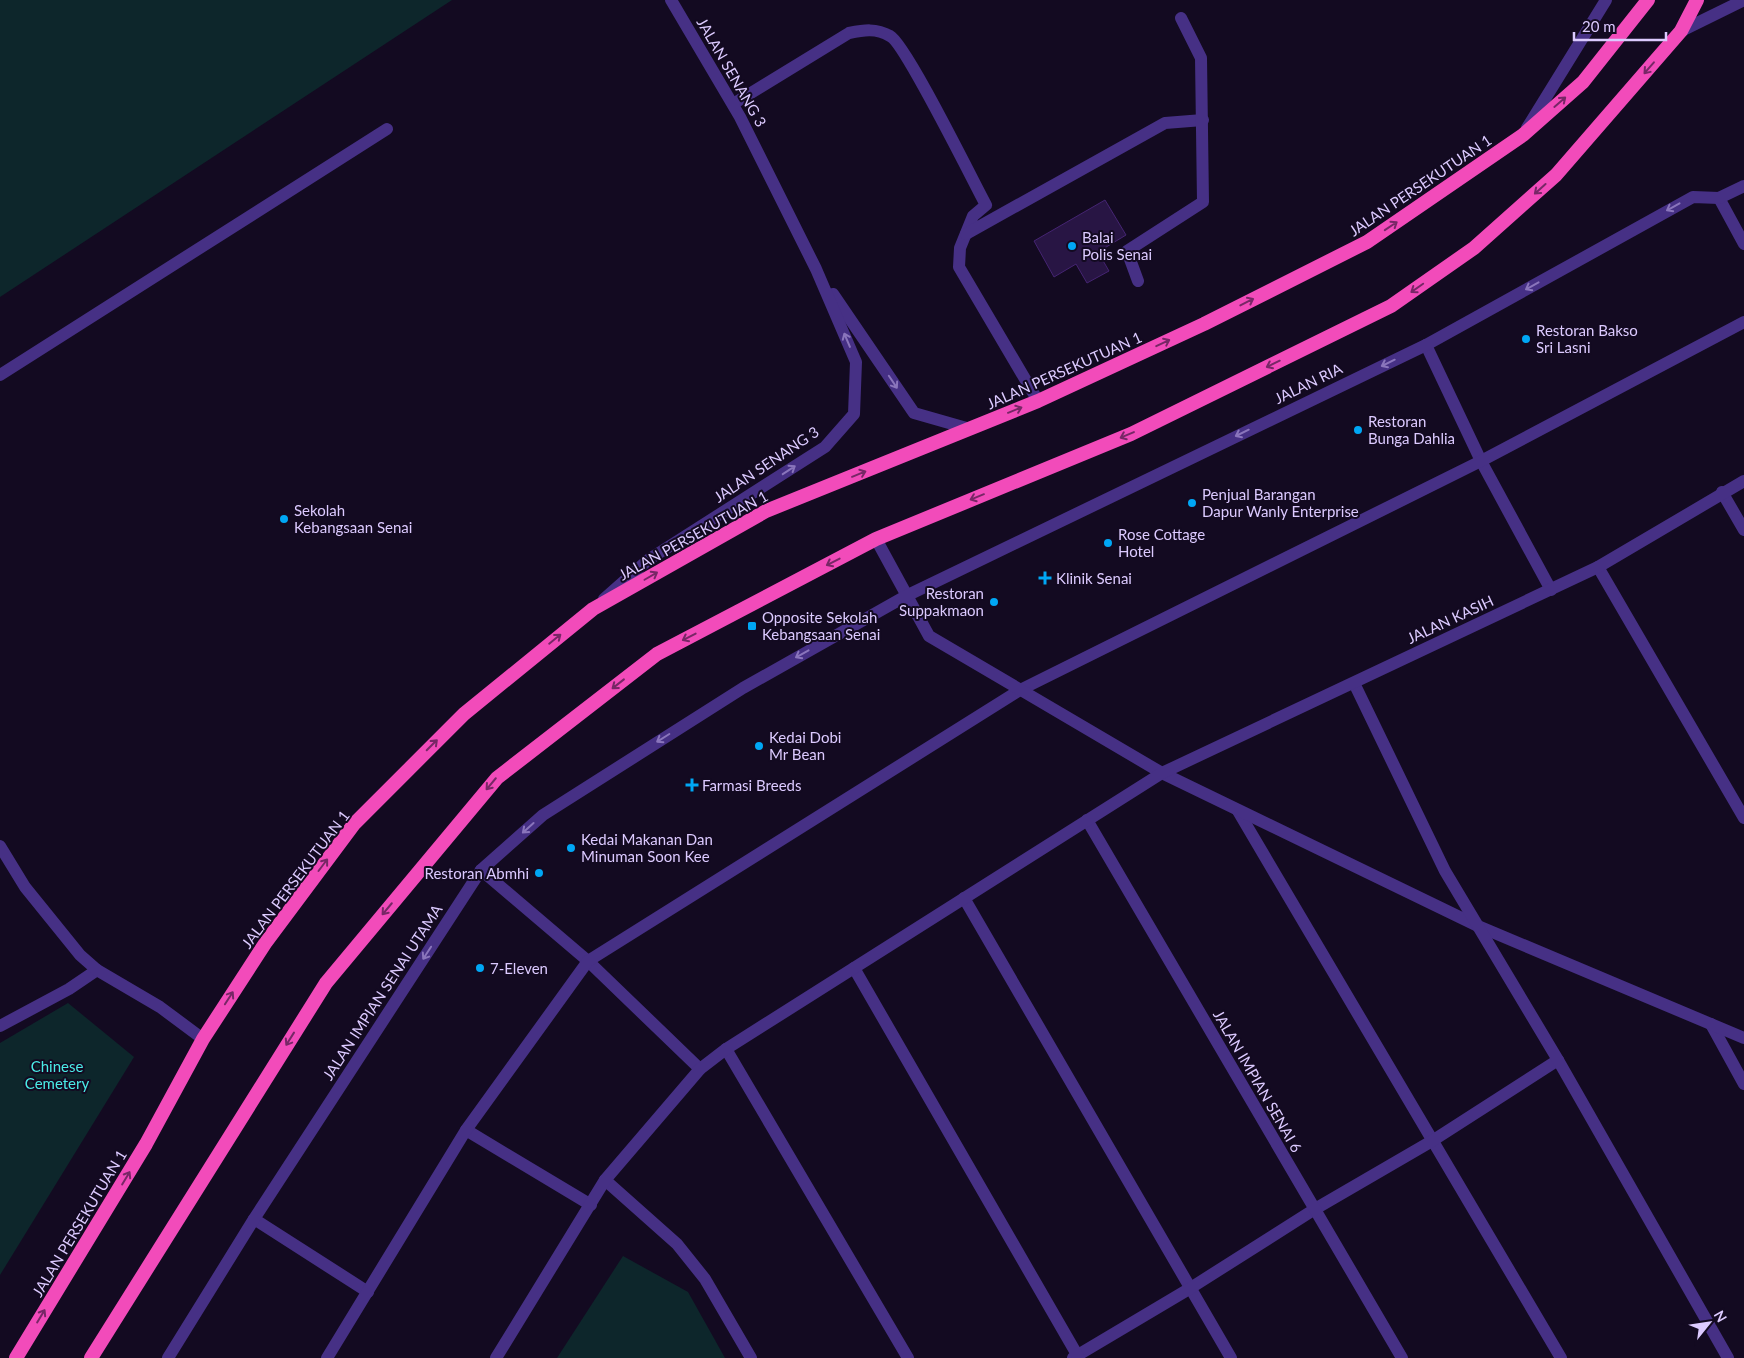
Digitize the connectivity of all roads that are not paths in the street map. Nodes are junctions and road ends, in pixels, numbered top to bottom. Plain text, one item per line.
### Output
1 (671, 0) edge
2 (1606, 0) edge
3 (1648, 0) edge
4 (1697, 0) edge
5 (1744, 0) edge
6 (1181, 18) dead end
7 (1681, 31) junction
8 (733, 104) junction
9 (1203, 120) junction
10 (386, 129) dead end
11 (1524, 134) junction
12 (1744, 186) edge
13 (1719, 198) junction
14 (966, 234) junction
15 (1744, 244) edge
16 (816, 269) junction
17 (1138, 281) dead end
18 (1744, 322) edge
19 (1426, 346) junction
20 (0, 375) edge
21 (1038, 401) junction
22 (970, 429) junction
23 (1482, 460) junction
24 (1744, 481) edge
25 (1722, 492) junction
26 (1744, 530) edge
27 (876, 539) junction
28 (1598, 567) junction
29 (1551, 590) junction
30 (906, 596) junction
31 (593, 609) junction
32 (1354, 683) junction
33 (1020, 690) junction
34 (1162, 772) junction
35 (1238, 811) junction
36 (1744, 818) edge
37 (1087, 820) junction
38 (0, 846) edge
39 (481, 870) junction
40 (964, 898) junction
41 (1478, 926) junction
42 (588, 961) junction
43 (854, 968) junction
44 (97, 970) junction
45 (1711, 1024) junction
46 (0, 1026) edge
47 (203, 1038) junction
48 (1744, 1038) edge
49 (726, 1049) junction
50 (1558, 1060) junction
51 (700, 1069) junction
52 (1744, 1084) edge
53 (466, 1130) junction
54 (1432, 1141) junction
55 (605, 1180) junction
56 (591, 1205) junction
57 (1315, 1209) junction
58 (254, 1219) junction
59 (1189, 1289) junction
60 (368, 1292) junction
61 (1077, 1357) edge
62 (16, 1358) edge
63 (91, 1358) edge
64 (168, 1358) edge
65 (327, 1358) edge
66 (496, 1358) edge
67 (751, 1358) edge
68 (908, 1358) edge
69 (1231, 1358) edge
70 (1402, 1358) edge
71 (1561, 1358) edge
72 (1728, 1358) edge

1 - 8 street, JALAN SENANG 3
2 - 11 street
11 -> 3 highway, JALAN PERSEKUTUAN 1
4 - 7 highway
5 - 7 street
6 - 9 street
7 -> 27 highway
8 - 14 street
8 - 16 street, JALAN SENANG 3
9 - 14 street
9 - 17 street
10 - 20 street
21 -> 11 highway, JALAN PERSEKUTUAN 1
12 - 13 street
13 - 15 street
13 -> 19 street, JALAN RIA
14 - 21 street
16 -> 22 street, JALAN SENANG 3
31 -> 16 street, JALAN SENANG 3
18 - 23 street
19 - 23 street
19 -> 30 street, JALAN RIA
22 -> 21 highway, JALAN PERSEKUTUAN 1
31 -> 22 highway, JALAN PERSEKUTUAN 1
23 - 29 street
23 - 33 street
24 - 25 street, JALAN KASIH
25 - 26 street
25 - 28 street, JALAN KASIH
27 - 30 street
27 -> 63 highway
28 - 29 street, JALAN KASIH
28 - 36 street
29 - 32 street, JALAN KASIH
30 - 33 street
30 -> 39 street, JALAN IMPIAN SENAI UTAMA
47 -> 31 highway, JALAN PERSEKUTUAN 1
32 - 34 street, JALAN KASIH
32 - 41 street
33 - 34 street
33 - 42 street
34 - 35 street
34 - 37 street, JALAN KASIH
35 - 41 street
35 - 54 street
37 - 40 street, JALAN KASIH
37 - 57 street, JALAN IMPIAN SENAI 6
38 - 44 street
39 - 42 street
39 -> 58 street, JALAN IMPIAN SENAI UTAMA
40 - 43 street, JALAN KASIH
40 - 59 street
41 - 45 street
41 - 50 street
42 - 51 street
42 - 53 street
43 - 49 street, JALAN KASIH
43 - 61 street
44 - 46 street
44 - 47 street
45 - 48 street
45 - 52 street
62 -> 47 highway, JALAN PERSEKUTUAN 1
49 - 51 street, JALAN KASIH
49 - 68 street
50 - 54 street
50 - 72 street
51 - 55 street, JALAN KASIH
53 - 56 street
53 - 60 street
54 - 57 street
54 - 71 street
55 - 56 street, JALAN KASIH
55 - 67 street
56 - 66 street, JALAN KASIH
57 - 59 street
57 - 70 street, JALAN IMPIAN SENAI 6
58 - 60 street
58 - 64 street, JALAN IMPIAN SENAI UTAMA
59 - 61 street
59 - 69 street
60 - 65 street

